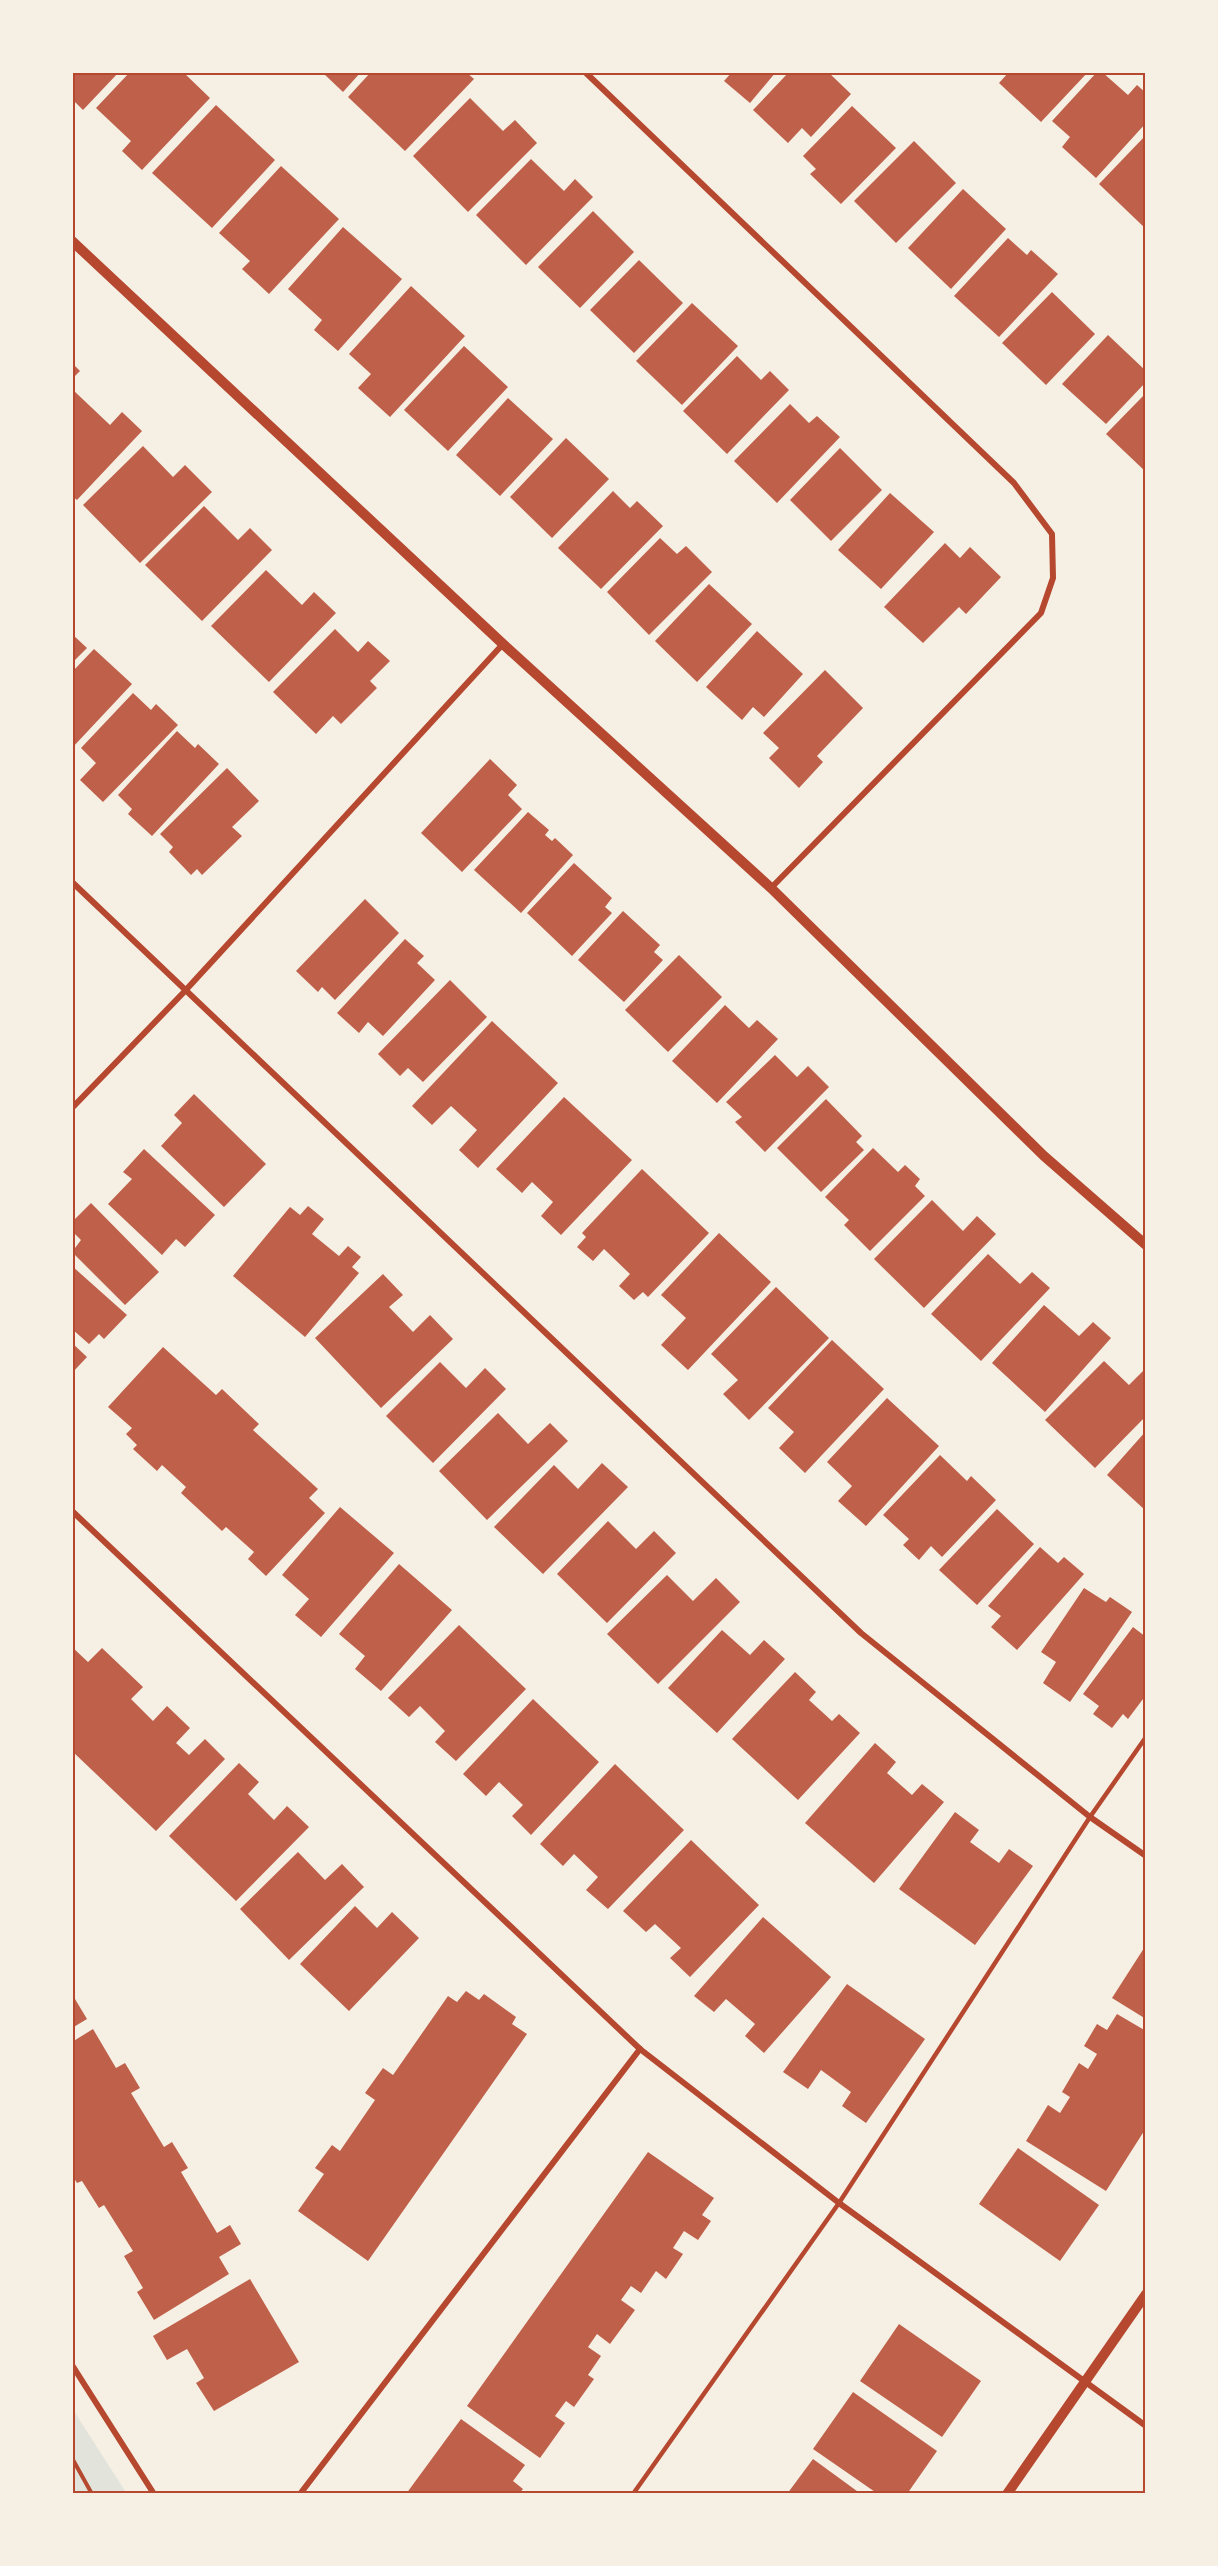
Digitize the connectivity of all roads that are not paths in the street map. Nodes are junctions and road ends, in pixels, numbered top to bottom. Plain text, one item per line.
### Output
1 (585, 72) edge
2 (72, 241) edge
3 (503, 644) junction
4 (72, 882) edge
5 (771, 888) junction
6 (184, 992) junction
7 (72, 1108) edge
8 (1146, 1245) edge
9 (72, 1511) edge
10 (1146, 1737) edge
11 (1090, 1817) junction
12 (1146, 1856) edge
13 (640, 2049) junction
14 (839, 2203) junction
15 (1146, 2294) edge
16 (72, 2365) edge
17 (1085, 2383) junction
18 (1146, 2426) edge
19 (154, 2494) edge
20 (300, 2494) edge
21 (633, 2494) edge
22 (1008, 2494) edge

1 - 5 street
2 - 3 street
3 - 5 street
3 - 6 street
4 - 6 street
5 - 8 street
6 - 7 street
6 - 11 street
9 - 13 street
10 - 11 lane
11 - 12 street
11 - 14 lane
13 - 14 street
13 - 20 street
14 - 17 street
14 - 21 lane
15 - 17 street
16 - 19 street
17 - 18 street
17 - 22 street

